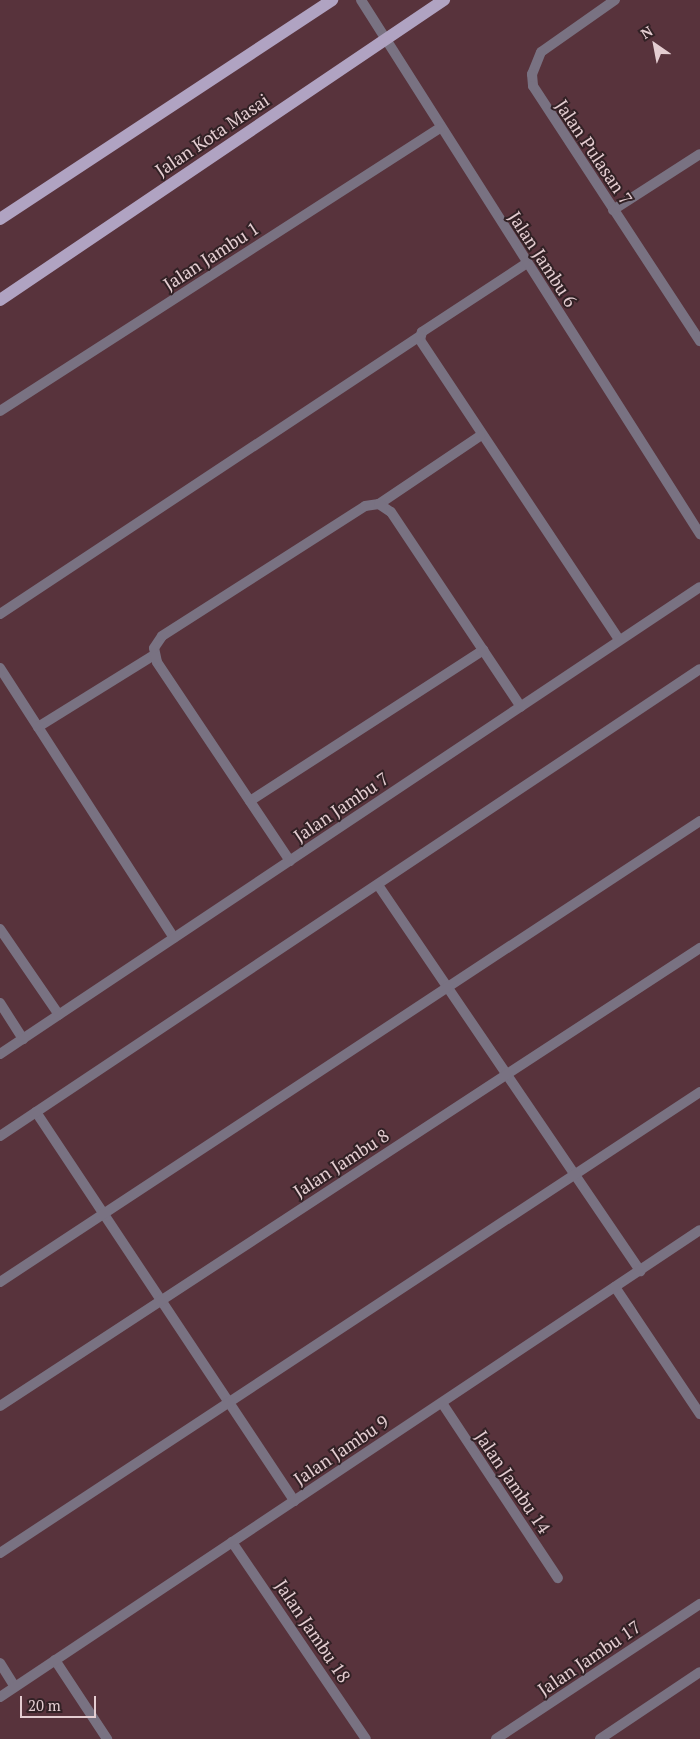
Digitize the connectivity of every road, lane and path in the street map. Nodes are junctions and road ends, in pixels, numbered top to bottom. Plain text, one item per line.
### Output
1 (332, 0) edge
2 (361, 0) edge
3 (444, 0) edge
4 (615, 0) edge
5 (387, 38) junction
6 (440, 128) junction
7 (700, 154) edge
8 (613, 210) junction
9 (0, 220) edge
10 (527, 263) junction
11 (0, 300) edge
12 (420, 336) junction
13 (700, 341) edge
14 (0, 411) edge
15 (480, 436) junction
16 (379, 504) junction
17 (700, 534) edge
18 (700, 587) edge
19 (0, 614) edge
20 (619, 639) junction
21 (483, 650) junction
22 (154, 655) junction
23 (0, 668) edge
24 (700, 669) edge
25 (521, 707) junction
26 (38, 727) junction
27 (250, 801) junction
28 (700, 821) edge
29 (290, 861) junction
30 (378, 885) junction
31 (0, 929) edge
32 (174, 938) junction
33 (700, 948) edge
34 (447, 987) junction
35 (0, 1003) edge
36 (59, 1015) junction
37 (23, 1039) junction
38 (0, 1054) edge
39 (506, 1075) junction
40 (700, 1092) edge
41 (36, 1112) junction
42 (0, 1136) edge
43 (575, 1176) junction
44 (105, 1213) junction
45 (700, 1230) edge
46 (640, 1270) junction
47 (0, 1282) edge
48 (615, 1287) junction
49 (164, 1299) junction
50 (231, 1402) junction
51 (442, 1403) junction
52 (0, 1406) edge
53 (700, 1414) edge
54 (294, 1501) junction
55 (232, 1542) junction
56 (0, 1553) edge
57 (558, 1578) dead end
58 (700, 1604) edge
59 (55, 1660) junction
60 (0, 1663) edge
61 (700, 1672) edge
62 (15, 1686) junction
63 (0, 1697) edge
64 (107, 1739) edge
65 (366, 1739) edge
66 (496, 1739) edge
67 (600, 1739) edge

1 - 9 main road
2 - 5 street, Jalan Jambu 6
3 - 5 main road, Jalan Kota Masai
4 - 8 street, Jalan Pulasan 7
5 - 6 street, Jalan Jambu 6
5 - 11 main road, Jalan Kota Masai
6 - 10 street, Jalan Jambu 6
6 - 14 street, Jalan Jambu 1
7 - 8 street
8 - 13 street, Jalan Pulasan 7
10 - 12 street
10 - 17 street, Jalan Jambu 6
12 - 15 street
12 - 19 street
15 - 16 street
15 - 20 street
16 - 21 street
16 - 22 street
18 - 20 street, Jalan Jambu 7
20 - 25 street, Jalan Jambu 7
21 - 25 street
21 - 27 street
22 - 26 street
22 - 27 street
23 - 26 street
24 - 30 street
25 - 29 street, Jalan Jambu 7
26 - 32 street
27 - 29 street
28 - 34 street
29 - 32 street, Jalan Jambu 7
30 - 34 street
30 - 41 street
31 - 36 street
32 - 36 street, Jalan Jambu 7
33 - 39 street, Jalan Jambu 8
34 - 39 street
34 - 44 street
35 - 37 street
36 - 37 street, Jalan Jambu 7
37 - 38 street, Jalan Jambu 7
39 - 43 street
39 - 49 street, Jalan Jambu 8
40 - 43 street
41 - 42 street
41 - 44 street
43 - 46 street
43 - 50 street
44 - 47 street
44 - 49 street
45 - 46 street, Jalan Jambu 9
46 - 48 street, Jalan Jambu 9
48 - 51 street, Jalan Jambu 9
48 - 53 street
49 - 50 street
49 - 52 street, Jalan Jambu 8
50 - 54 street
50 - 56 street
51 - 54 street, Jalan Jambu 9
51 - 57 street, Jalan Jambu 14
54 - 55 street, Jalan Jambu 9
55 - 59 street, Jalan Jambu 9
55 - 65 street, Jalan Jambu 18
58 - 66 street, Jalan Jambu 17
59 - 62 street, Jalan Jambu 9
59 - 64 street
60 - 62 street
61 - 67 street
62 - 63 street, Jalan Jambu 9

